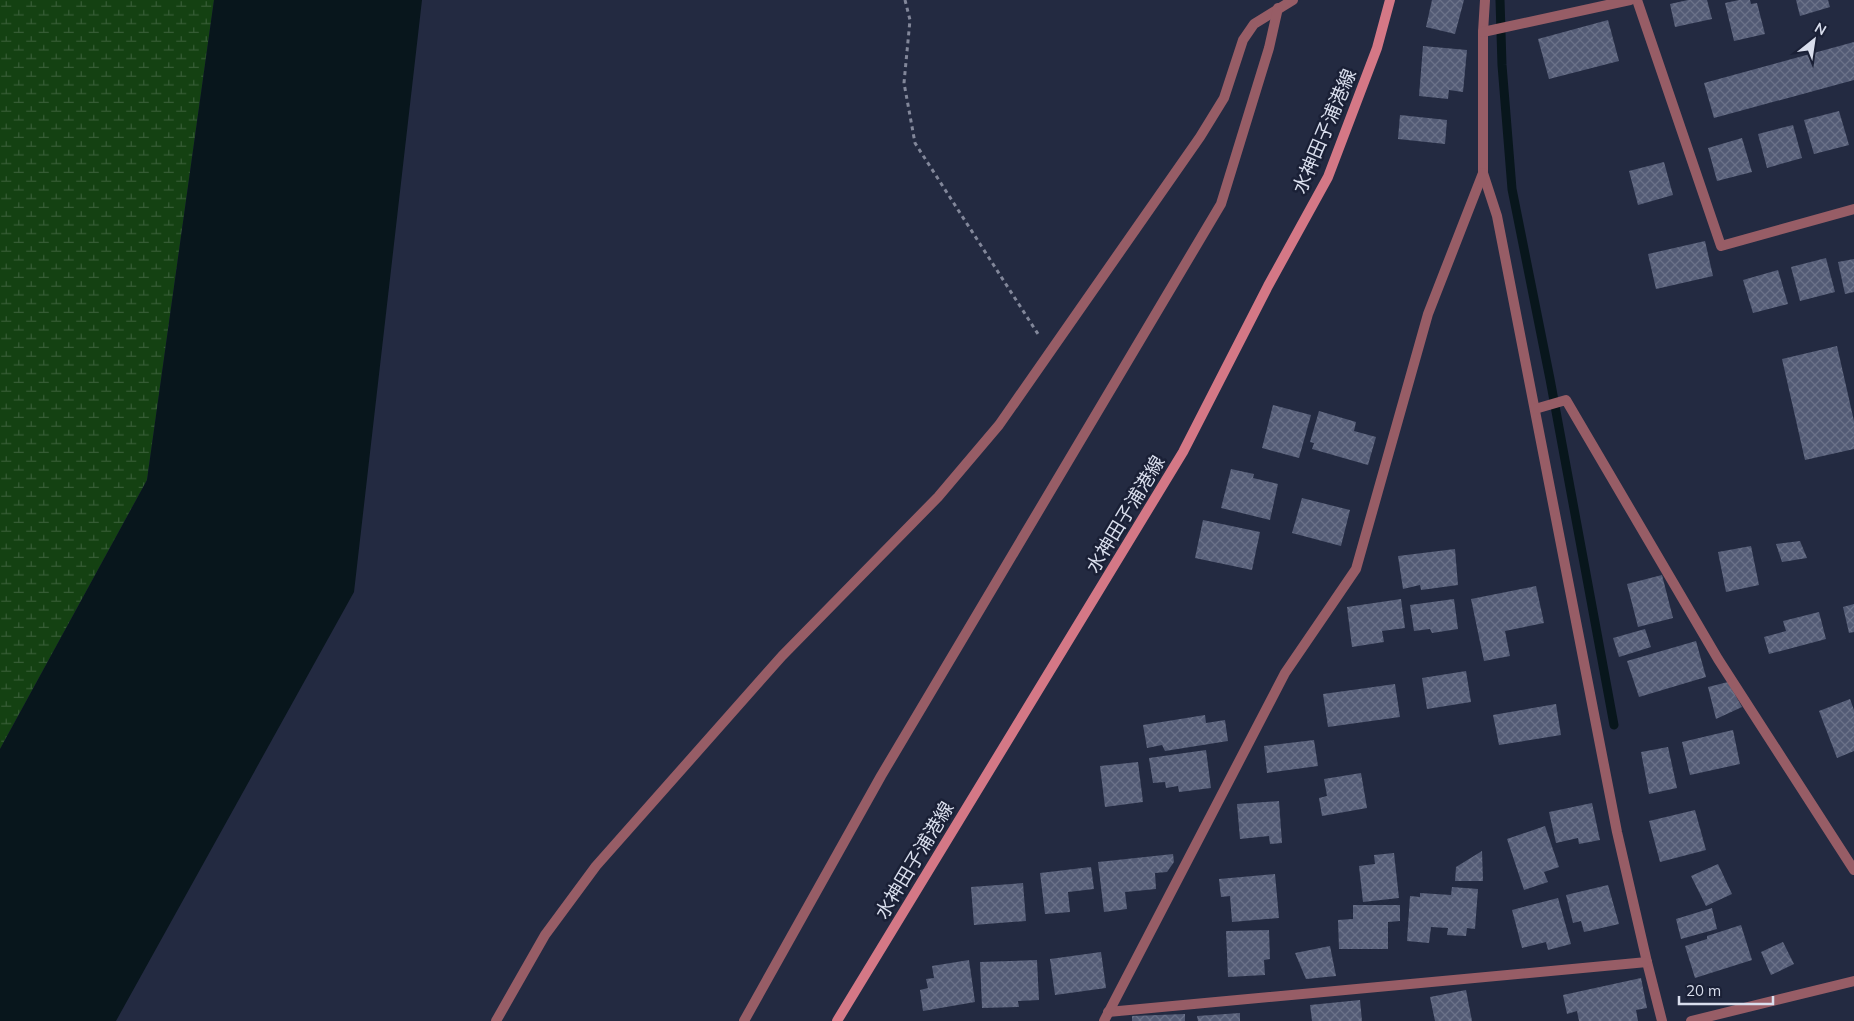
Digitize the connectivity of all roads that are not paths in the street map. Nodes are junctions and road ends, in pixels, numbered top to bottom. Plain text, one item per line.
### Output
1 (1294, 0) edge
2 (1390, 0) edge
3 (1485, 0) edge
4 (1630, 0) edge
5 (1637, 0) edge
6 (1278, 8) junction
7 (1483, 32) junction
8 (1483, 173) junction
9 (1854, 209) edge
10 (1535, 409) junction
11 (1854, 870) edge
12 (1647, 962) junction
13 (1854, 981) edge
14 (1106, 1016) edge
15 (496, 1021) edge
16 (744, 1021) edge
17 (837, 1021) edge
18 (1662, 1021) edge
19 (1691, 1021) edge

1 - 6 street
2 - 17 main road, 水神田子浦港線
3 - 7 street
4 - 7 street
5 - 9 street
6 - 15 street
6 - 16 street
7 - 8 street
8 - 10 street
8 - 14 street
10 - 11 street
10 - 12 street
12 - 14 street
12 - 18 street
13 - 19 street

